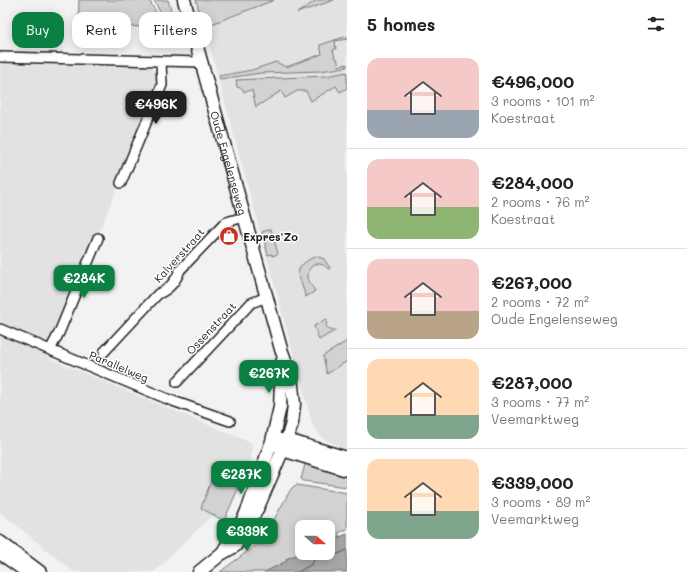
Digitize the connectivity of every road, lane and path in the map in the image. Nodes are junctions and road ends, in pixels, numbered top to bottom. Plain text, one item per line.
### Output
1 (184, 0) edge
2 (0, 57) edge
3 (161, 62) junction
4 (202, 62) junction
5 (121, 183) dead end
6 (244, 217) junction
7 (98, 238) dead end
8 (267, 297) junction
9 (0, 329) edge
10 (282, 349) junction
11 (50, 350) junction
12 (104, 352) dead end
13 (177, 382) dead end
14 (230, 421) dead end
15 (272, 441) junction
16 (285, 445) junction
17 (347, 458) edge
18 (347, 470) edge
19 (0, 542) edge
20 (0, 553) edge
21 (221, 554) junction
22 (27, 572) edge
23 (40, 572) edge
24 (199, 572) edge

1 - 4 street, Oude Engelenseweg
2 - 3 street
3 - 4 street
3 - 5 street
4 - 6 street, Oude Engelenseweg
6 - 8 street, Oude Engelenseweg
6 - 12 street, Kalverstraat
7 - 11 street
8 - 10 street, Oude Engelenseweg
8 - 13 street, Ossenstraat
9 - 11 street, Parallelweg
10 - 15 street, Oude Engelenseweg
10 - 16 street, Oude Engelenseweg
11 - 14 street, Parallelweg
15 - 16 street
15 - 21 street, Oude Engelenseweg
16 - 17 street
16 - 18 street
16 - 21 street, Oude Engelenseweg
19 - 23 street
20 - 22 street
21 - 24 street

